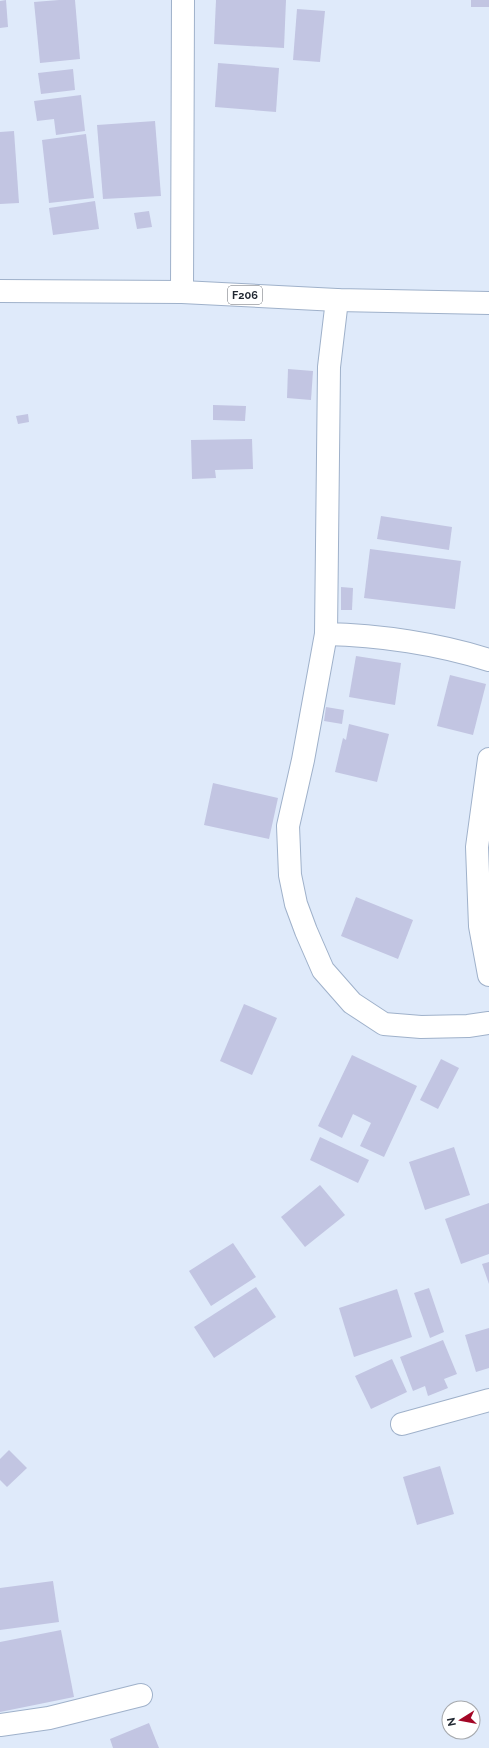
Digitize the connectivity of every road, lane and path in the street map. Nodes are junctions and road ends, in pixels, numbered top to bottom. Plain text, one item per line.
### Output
1 (183, 0) edge
2 (0, 291) edge
3 (182, 292) junction
4 (337, 300) junction
5 (489, 303) edge
6 (326, 634) junction
7 (489, 660) edge
8 (489, 759) edge
9 (489, 976) edge
10 (489, 1023) edge
11 (489, 1400) edge
12 (402, 1424) dead end
13 (141, 1695) dead end
14 (0, 1725) edge

1 - 3 street
2 - 3 street, F206
3 - 4 street, F206
4 - 5 street, F206
4 - 6 street
6 - 7 street
6 - 10 street
8 - 9 street
11 - 12 street
13 - 14 street

